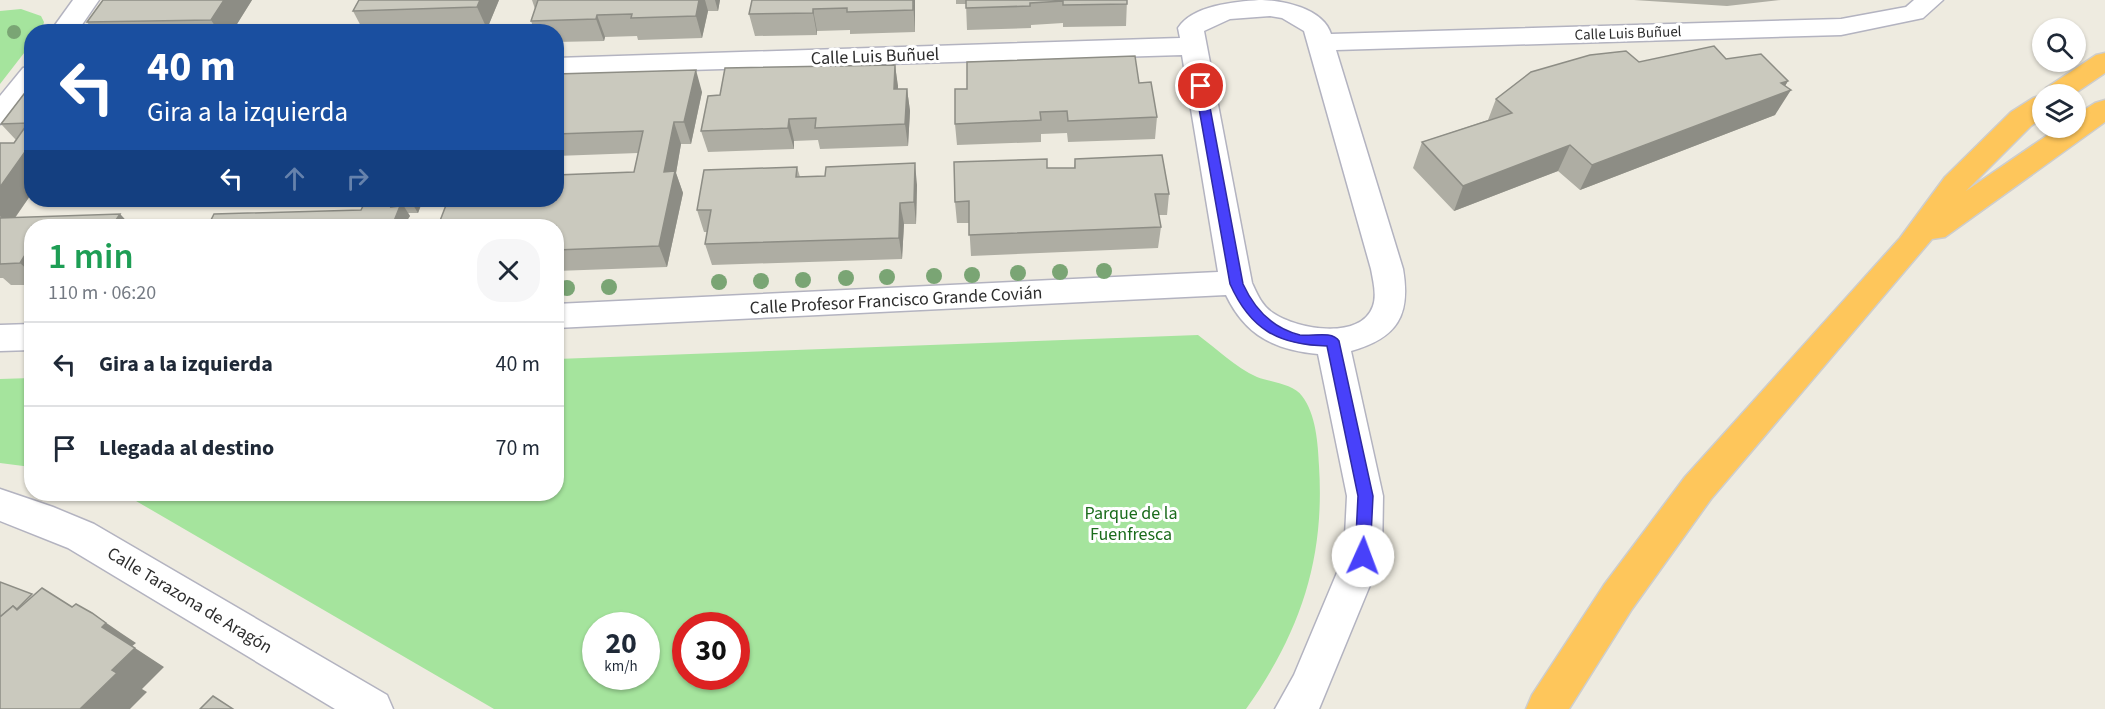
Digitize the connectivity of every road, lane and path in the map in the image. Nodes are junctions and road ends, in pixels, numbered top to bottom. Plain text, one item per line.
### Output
1 (1305, 0) edge
2 (1930, 0) edge
3 (1191, 25) edge
4 (1318, 34) junction
5 (2105, 61) edge
6 (564, 65) edge
7 (2071, 84) edge
8 (24, 86) edge
9 (2105, 109) edge
10 (2032, 112) edge
11 (0, 115) edge
12 (1911, 246) junction
13 (1236, 284) junction
14 (564, 316) edge
15 (24, 337) edge
16 (0, 338) edge
17 (1332, 341) junction
18 (0, 505) edge
19 (373, 709) edge
20 (1295, 709) edge
21 (1546, 709) edge

1 - 4 street
2 - 4 street, Calle Luis Buñuel
3 - 4 street
3 - 6 street, Calle Luis Buñuel
3 - 13 street
4 - 17 street
5 - 7 highway
8 - 11 street
9 - 12 highway
10 - 12 highway
12 - 21 highway
13 - 14 street, Calle Profesor Francisco Grande Covián
13 - 17 street
15 - 16 street
17 - 20 street
18 - 19 street, Calle Tarazona de Aragón

